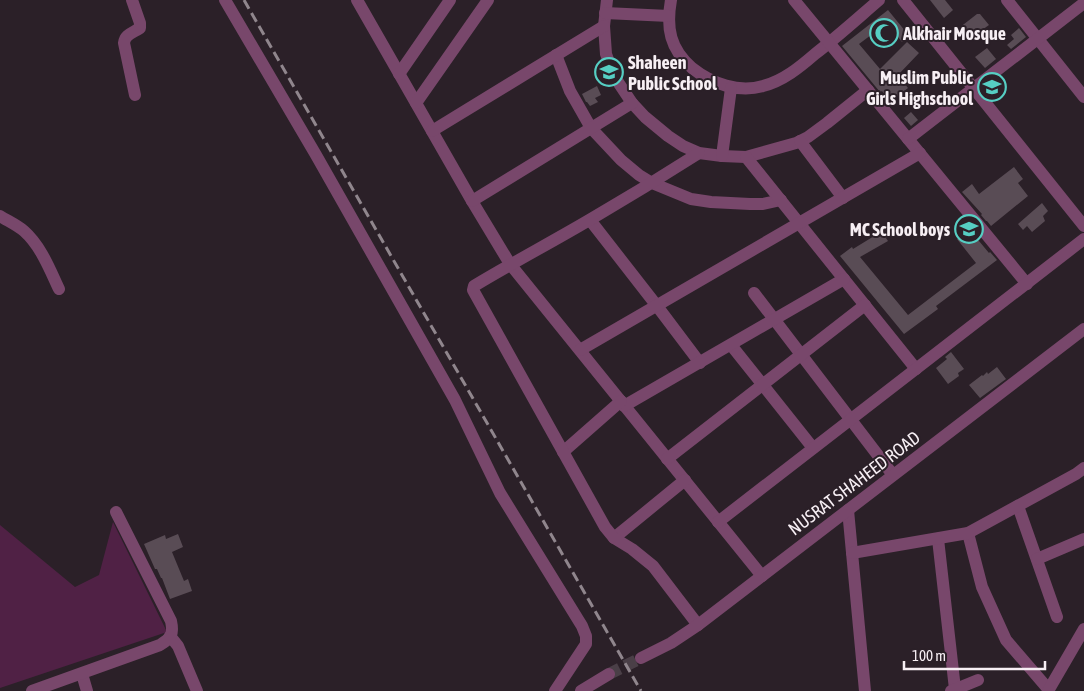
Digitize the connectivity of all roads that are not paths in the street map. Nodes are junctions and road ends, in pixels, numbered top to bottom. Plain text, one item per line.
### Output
1 (132, 0) edge
2 (225, 0) edge
3 (357, 0) edge
4 (450, 0) edge
5 (488, 0) edge
6 (671, 0) edge
7 (794, 0) edge
8 (879, 0) edge
9 (903, 0) edge
10 (1007, 0) edge
11 (1084, 3) edge
12 (605, 13) edge
13 (669, 16) junction
14 (1038, 39) junction
15 (829, 43) junction
16 (556, 55) junction
17 (399, 74) junction
18 (731, 88) junction
19 (973, 88) junction
20 (868, 90) junction
21 (135, 95) dead end
22 (1084, 97) edge
23 (416, 103) junction
24 (632, 103) junction
25 (591, 128) junction
26 (432, 131) junction
27 (908, 139) junction
28 (800, 141) junction
29 (699, 153) junction
30 (920, 153) junction
31 (722, 156) junction
32 (746, 157) junction
33 (652, 183) junction
34 (843, 198) junction
35 (781, 200) junction
36 (472, 201) junction
37 (0, 216) edge
38 (590, 220) junction
39 (799, 223) junction
40 (1084, 226) edge
41 (1084, 239) edge
42 (510, 264) junction
43 (844, 279) junction
44 (1027, 284) junction
45 (59, 289) dead end
46 (754, 292) dead end
47 (657, 306) junction
48 (865, 306) junction
49 (774, 319) junction
50 (1082, 336) edge
51 (731, 345) junction
52 (580, 350) junction
53 (801, 355) junction
54 (700, 363) junction
55 (916, 369) junction
56 (763, 385) junction
57 (623, 404) junction
58 (851, 420) junction
59 (813, 448) junction
60 (563, 452) junction
61 (667, 459) junction
62 (1084, 468) edge
63 (893, 475) junction
64 (685, 480) junction
65 (1018, 506) junction
66 (848, 510) junction
67 (116, 512) dead end
68 (718, 522) junction
69 (968, 534) junction
70 (614, 538) junction
71 (938, 539) junction
72 (1084, 539) edge
73 (852, 553) junction
74 (1037, 559) junction
75 (762, 576) junction
76 (1057, 617) dead end
77 (698, 625) junction
78 (1084, 629) edge
79 (170, 636) junction
80 (640, 658) tunnel mouth
81 (82, 674) junction
82 (609, 674) tunnel mouth
83 (978, 680) dead end
84 (583, 690) edge
85 (953, 690) edge
86 (1048, 690) edge
87 (32, 691) edge
88 (87, 691) edge
89 (197, 691) edge
90 (555, 691) edge
91 (865, 691) edge

1 - 21 street
2 - 90 street
3 - 17 street
4 - 17 street
5 - 23 street
6 - 13 street
7 - 15 street
8 - 15 street
9 - 19 street
10 - 14 street
11 - 14 street
12 - 13 street
12 - 16 street
12 - 24 street
13 - 18 street
14 - 19 street
14 - 22 street
15 - 18 street
15 - 20 street
16 - 25 street
16 - 26 street
17 - 23 street
18 - 31 street
19 - 27 street
19 - 40 street
20 - 27 street
20 - 28 street
23 - 26 street
24 - 25 street
24 - 29 street
25 - 33 street
25 - 36 street
26 - 36 street
27 - 30 street
28 - 32 street
28 - 34 street
29 - 31 street
29 - 33 street
30 - 34 street
30 - 44 street
31 - 32 street
32 - 35 street
33 - 35 street
33 - 38 street
34 - 39 street
35 - 39 street
36 - 42 street
37 - 45 street
38 - 42 street
38 - 47 street
39 - 43 street
39 - 47 street
41 - 44 street
42 - 52 street
42 - 60 street
43 - 48 street
43 - 49 street
44 - 55 street
46 - 49 street
47 - 52 street
47 - 54 street
48 - 53 street
48 - 55 street
49 - 51 street
49 - 53 street
50 - 63 street, NUSRAT SHAHEED ROAD
51 - 54 street
51 - 56 street
52 - 57 street
53 - 56 street
53 - 58 street
54 - 57 street
55 - 58 street
56 - 59 street
56 - 61 street
57 - 60 street
57 - 61 street
58 - 59 street
58 - 63 street
59 - 68 street
60 - 70 street
61 - 64 street
62 - 65 street
63 - 66 street, NUSRAT SHAHEED ROAD
64 - 68 street
64 - 70 street
65 - 69 street
65 - 74 street
66 - 73 street
66 - 75 street, NUSRAT SHAHEED ROAD
67 - 79 street
68 - 75 street
69 - 71 street
69 - 86 street
70 - 77 street
71 - 73 street
71 - 85 street
72 - 74 street
73 - 91 street
74 - 76 street
75 - 77 street, NUSRAT SHAHEED ROAD
77 - 80 street, NUSRAT SHAHEED ROAD
78 - 86 street
79 - 81 street
79 - 89 street
81 - 87 street
81 - 88 street
82 - 84 street
83 - 85 street

